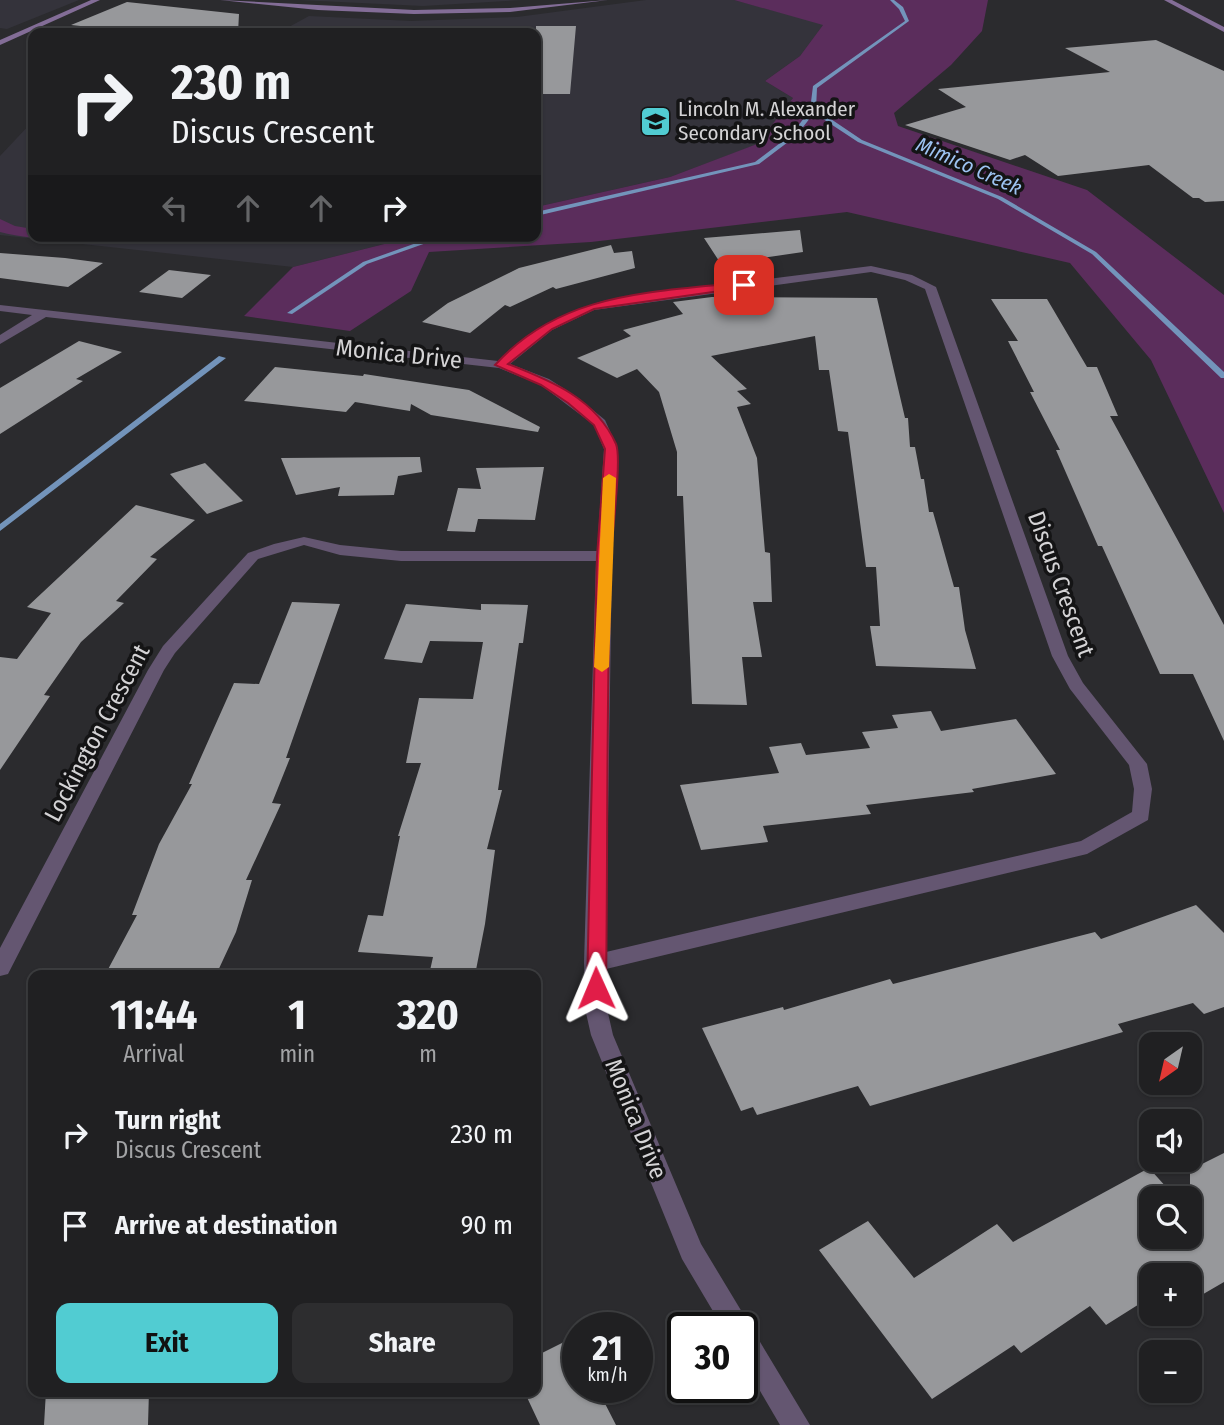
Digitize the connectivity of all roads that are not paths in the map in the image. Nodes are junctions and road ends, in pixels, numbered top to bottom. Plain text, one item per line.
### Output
1 (97, 0) edge
2 (223, 0) edge
3 (605, 0) edge
4 (1167, 0) edge
5 (34, 28) edge
6 (1224, 30) edge
7 (28, 31) edge
8 (0, 43) edge
9 (0, 309) edge
10 (44, 313) junction
11 (0, 340) edge
12 (500, 365) junction
13 (604, 556) junction
14 (595, 962) junction
15 (0, 968) edge
16 (728, 1312) edge
17 (758, 1362) edge
18 (796, 1425) edge

1 - 5 street
2 - 3 street
4 - 6 street
7 - 8 street
9 - 10 street, Monica Drive
10 - 11 street
10 - 12 street, Monica Drive
12 - 13 street, Monica Drive
12 - 14 street, Discus Crescent
13 - 14 street, Monica Drive
13 - 15 street, Lockington Crescent
14 - 16 street, Monica Drive
17 - 18 street

